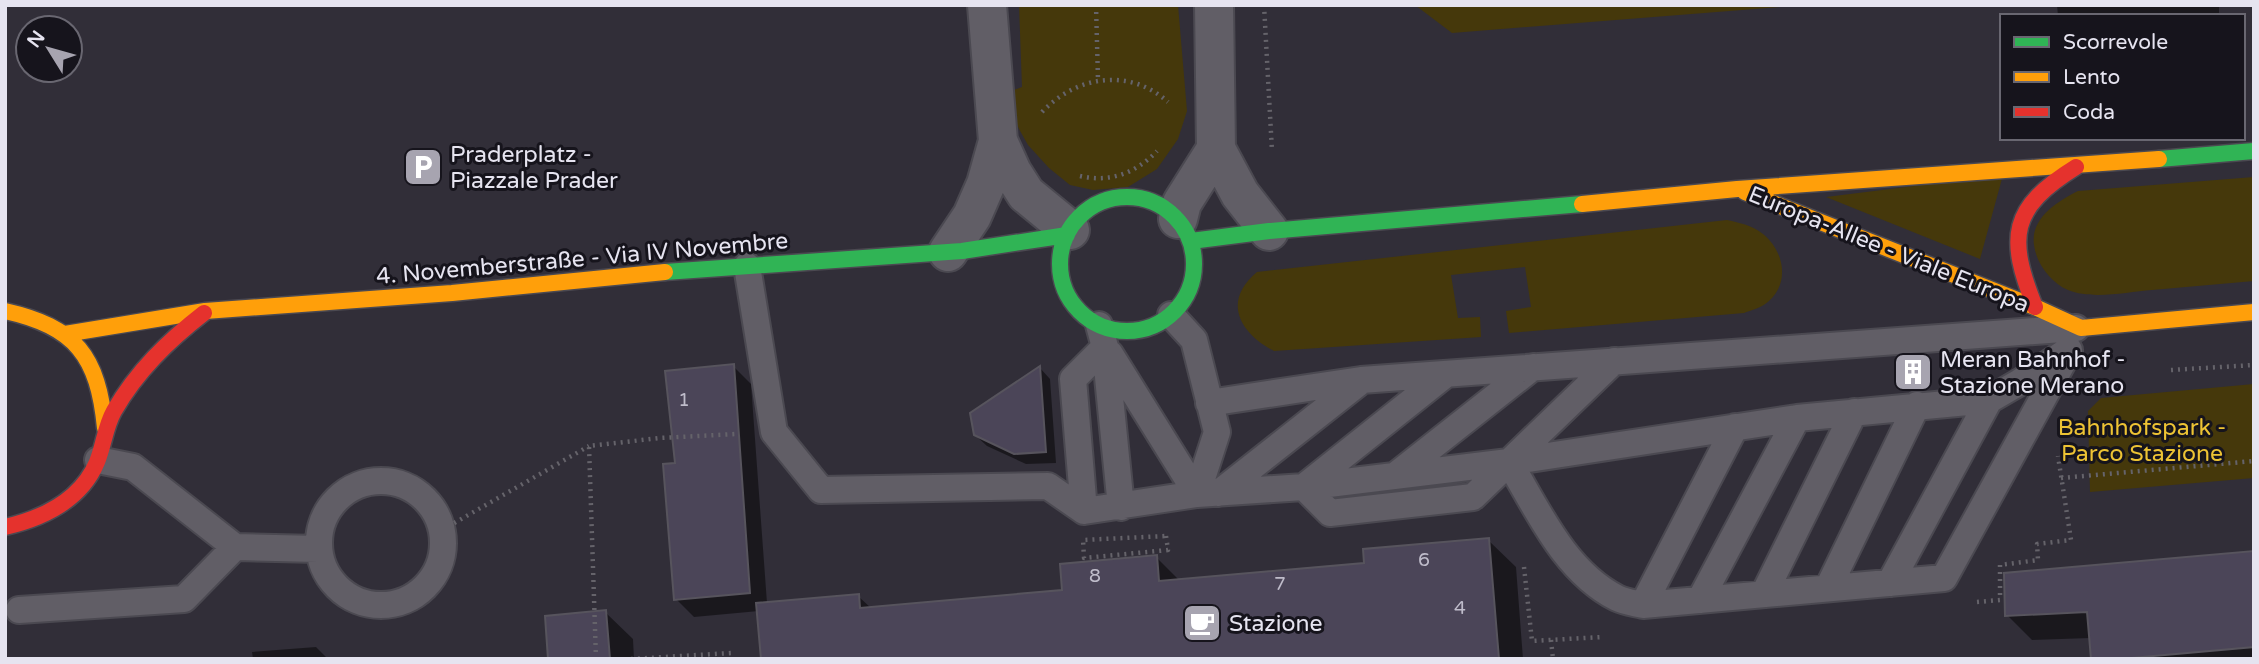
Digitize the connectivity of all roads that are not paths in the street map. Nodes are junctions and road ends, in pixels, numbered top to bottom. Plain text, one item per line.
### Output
1 (987, 5) edge
2 (1214, 5) edge
3 (998, 141) junction
4 (1216, 149) junction
5 (2254, 151) edge
6 (2078, 166) junction
7 (1737, 189) junction
8 (1184, 230) junction
9 (1269, 231) junction
10 (1069, 232) junction
11 (955, 252) junction
12 (1006, 261) dead end
13 (747, 266) junction
14 (1042, 274) dead end
15 (1063, 285) junction
16 (2035, 307) junction
17 (5, 311) edge
18 (205, 311) junction
19 (2254, 312) edge
20 (1171, 315) junction
21 (65, 334) junction
22 (1102, 336) junction
23 (2075, 339) junction
24 (1614, 361) junction
25 (1533, 367) junction
26 (1446, 374) junction
27 (1361, 380) junction
28 (1989, 400) junction
29 (1209, 403) junction
30 (1917, 405) junction
31 (1854, 412) junction
32 (1797, 418) junction
33 (1735, 427) junction
34 (105, 428) junction
35 (98, 460) junction
36 (1509, 462) junction
37 (1394, 476) junction
38 (1304, 487) junction
39 (1208, 493) junction
40 (1121, 507) junction
41 (1084, 511) junction
42 (5, 527) edge
43 (234, 547) junction
44 (318, 549) junction
45 (1890, 583) junction
46 (1828, 588) junction
47 (1764, 594) junction
48 (1700, 600) junction
49 (1643, 605) junction
50 (19, 610) dead end

1 - 3 street
2 - 4 street
3 - 10 street
3 - 11 street
4 - 8 street
4 - 9 street
5 - 6 street
6 - 7 street
6 - 16 street
7 - 9 street, Europa-Allee - Viale Europa
7 - 16 street, Europa-Allee - Viale Europa
8 - 9 street, Europa-Allee - Viale Europa
8 - 10 street
8 - 20 street
10 - 11 street, 4. Novemberstraße - Via IV Novembre
10 - 15 street
11 - 12 street, 4. Novemberstraße - Via IV Novembre
11 - 13 street, 4. Novemberstraße - Via IV Novembre
13 - 18 street, 4. Novemberstraße - Via IV Novembre
13 - 41 lane
14 - 15 street
15 - 22 street
16 - 23 street, Europa-Allee - Viale Europa
17 - 21 street
18 - 21 street, 4. Novemberstraße - Via IV Novembre
18 - 34 street
19 - 23 street, Europa-Allee - Viale Europa
20 - 22 street
20 - 29 lane
21 - 34 street
22 - 39 lane
22 - 40 lane
22 - 41 lane
23 - 24 lane
23 - 28 lane
23 - 45 lane
24 - 25 lane
24 - 36 lane
25 - 26 lane
25 - 37 lane
26 - 27 lane
26 - 38 lane
27 - 29 lane
27 - 39 lane
28 - 30 lane
28 - 45 lane
29 - 39 lane
30 - 31 lane
30 - 46 lane
31 - 32 lane
31 - 47 lane
32 - 33 lane
32 - 48 lane
33 - 36 lane
33 - 49 lane
34 - 35 street
35 - 42 street
35 - 43 lane
36 - 37 lane
36 - 38 lane
36 - 49 lane
37 - 38 lane
38 - 39 lane
39 - 40 lane
40 - 41 lane
43 - 44 lane
43 - 50 lane
44 - 44 lane
45 - 46 lane
46 - 47 lane
47 - 48 lane
48 - 49 lane

